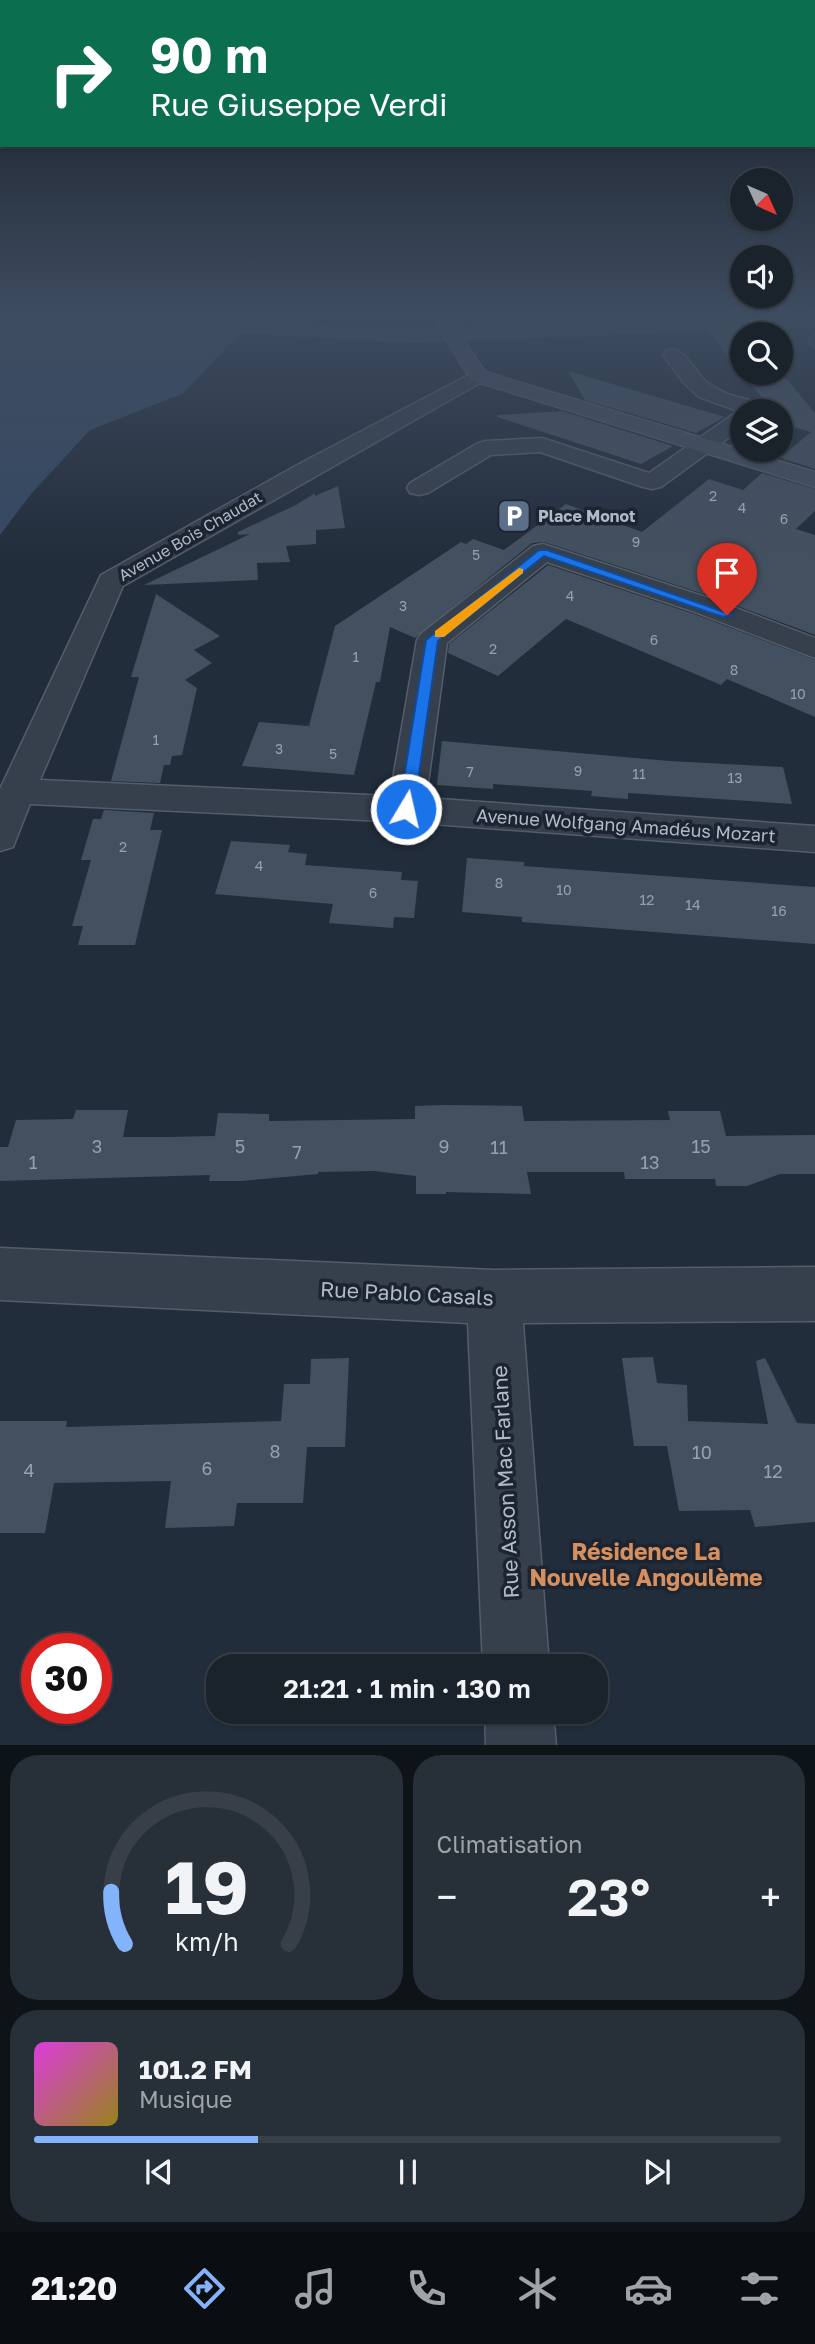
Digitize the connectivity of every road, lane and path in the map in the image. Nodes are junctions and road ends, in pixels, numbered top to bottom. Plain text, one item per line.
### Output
1 (442, 395) edge
2 (540, 395) edge
3 (711, 395) edge
4 (730, 401) edge
5 (730, 425) edge
6 (701, 446) junction
7 (815, 480) edge
8 (419, 488) dead end
9 (815, 649) edge
10 (17, 791) junction
11 (406, 809) junction
12 (0, 838) edge
13 (815, 839) edge
14 (0, 1274) edge
15 (815, 1294) edge
16 (494, 1297) junction
17 (515, 1654) edge
18 (520, 1724) edge
19 (521, 1745) edge

1 - 10 street, Avenue Bois Chaudat
2 - 6 street
3 - 4 street
5 - 6 street
6 - 7 street
6 - 8 street
9 - 11 street
10 - 11 street, Avenue Wolfgang Amadéus Mozart
10 - 12 street, Avenue Bois Chaudat
11 - 13 street, Avenue Wolfgang Amadéus Mozart
14 - 16 street, Rue Pablo Casals
15 - 16 street, Rue Pablo Casals
16 - 17 street, Rue Asson Mac Farlane
18 - 19 street

